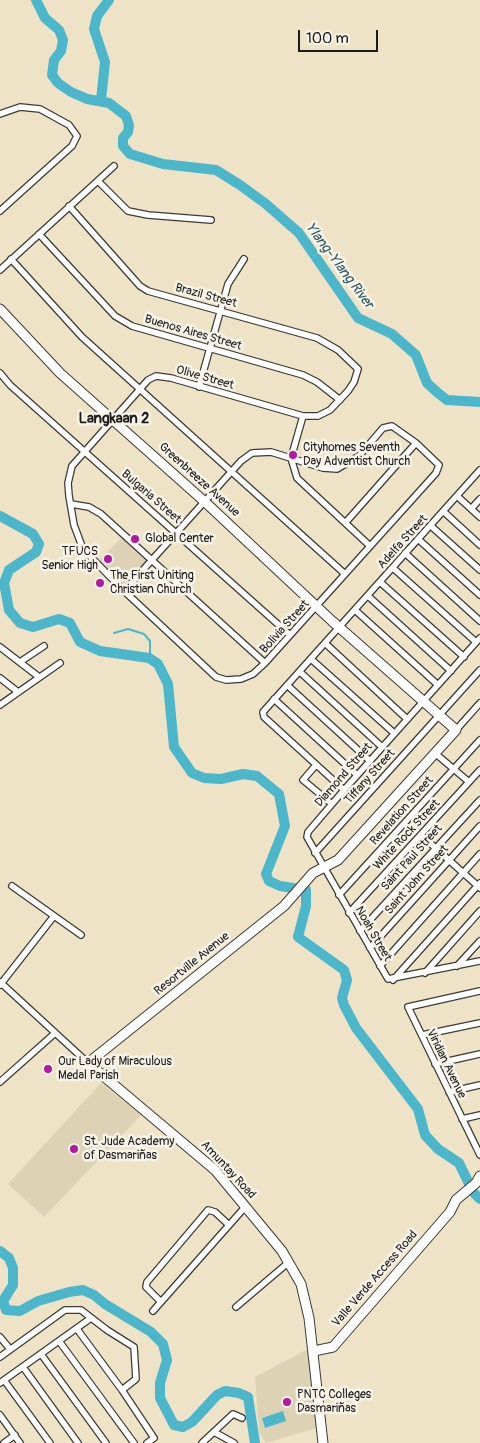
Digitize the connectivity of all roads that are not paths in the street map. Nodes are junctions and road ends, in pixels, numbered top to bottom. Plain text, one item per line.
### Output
1 (0, 114) edge
2 (114, 166) dead end
3 (98, 181) junction
4 (69, 206) junction
5 (0, 210) edge
6 (211, 220) dead end
7 (39, 234) junction
8 (11, 259) junction
9 (244, 260) dead end
10 (0, 270) edge
11 (0, 309) edge
12 (221, 310) junction
13 (209, 348) junction
14 (358, 373) joint
15 (0, 374) edge
16 (199, 387) junction
17 (140, 389) junction
18 (340, 400) junction
19 (303, 416) junction
20 (114, 420) junction
21 (416, 443) junction
22 (84, 452) junction
23 (292, 458) junction
24 (480, 470) edge
25 (233, 472) junction
26 (457, 496) junction
27 (480, 498) edge
28 (205, 502) junction
29 (71, 504) junction
30 (470, 509) junction
31 (443, 511) junction
32 (480, 517) edge
33 (346, 522) junction
34 (431, 526) junction
35 (177, 533) junction
36 (418, 539) junction
37 (480, 545) edge
38 (370, 546) junction
39 (406, 553) junction
40 (151, 561) junction
41 (393, 568) junction
42 (480, 570) edge
43 (345, 574) junction
44 (380, 582) junction
45 (124, 591) junction
46 (480, 595) edge
47 (368, 596) junction
48 (318, 606) junction
49 (355, 610) junction
50 (480, 621) edge
51 (342, 627) junction
52 (290, 635) junction
53 (478, 640) edge
54 (325, 643) junction
55 (0, 646) edge
56 (44, 646) dead end
57 (464, 657) junction
58 (311, 659) junction
59 (20, 662) junction
60 (60, 663) dead end
61 (265, 663) junction
62 (480, 670) edge
63 (451, 671) junction
64 (300, 672) junction
65 (39, 677) junction
66 (0, 678) edge
67 (287, 685) junction
68 (438, 685) junction
69 (18, 692) junction
70 (274, 700) junction
71 (423, 701) junction
72 (480, 703) edge
73 (0, 705) edge
74 (440, 715) junction
75 (407, 718) junction
76 (456, 730) junction
77 (394, 733) junction
78 (480, 740) edge
79 (382, 747) junction
80 (436, 754) junction
81 (370, 762) junction
82 (316, 765) junction
83 (454, 769) junction
84 (480, 770) edge
85 (357, 775) junction
86 (469, 782) junction
87 (344, 790) junction
88 (480, 800) edge
89 (332, 804) junction
90 (480, 826) edge
91 (421, 835) junction
92 (435, 848) junction
93 (315, 853) junction
94 (480, 854) edge
95 (449, 860) junction
96 (324, 869) junction
97 (463, 873) junction
98 (12, 886) dead end
99 (479, 886) edge
100 (339, 895) junction
101 (480, 911) edge
102 (349, 912) junction
103 (54, 916) junction
104 (360, 931) junction
105 (81, 935) dead end
106 (480, 941) edge
107 (370, 948) junction
108 (480, 962) edge
109 (380, 966) junction
110 (457, 966) junction
111 (424, 974) junction
112 (393, 980) junction
113 (1, 983) edge
114 (480, 991) edge
115 (480, 1023) edge
116 (54, 1034) junction
117 (422, 1035) junction
118 (480, 1054) edge
119 (88, 1063) junction
120 (435, 1064) junction
121 (0, 1082) edge
122 (480, 1085) edge
123 (449, 1092) junction
124 (480, 1115) edge
125 (462, 1119) junction
126 (478, 1148) edge
127 (480, 1155) edge
128 (478, 1180) edge
129 (246, 1206) junction
130 (229, 1225) junction
131 (288, 1262) junction
132 (161, 1302) junction
133 (236, 1307) dead end
134 (153, 1311) dead end
135 (90, 1318) junction
136 (77, 1329) junction
137 (0, 1337) edge
138 (59, 1341) junction
139 (10, 1350) junction
140 (314, 1351) junction
141 (42, 1354) junction
142 (0, 1357) edge
143 (23, 1367) junction
144 (2, 1382) edge
145 (122, 1390) junction
146 (0, 1415) edge
147 (242, 1418) dead end
148 (214, 1432) junction
149 (15, 1436) junction
150 (4, 1443) edge
151 (20, 1443) edge
152 (50, 1443) edge
153 (78, 1443) edge
154 (106, 1443) edge
155 (134, 1443) edge
156 (147, 1443) edge
157 (202, 1443) edge
158 (234, 1443) edge
159 (324, 1443) edge

1 - 5 street
2 - 3 street
3 - 4 street
3 - 6 street
4 - 7 street
4 - 12 street, Brazil Street
7 - 8 street
7 - 13 street, Buenos Aires Street
8 - 10 street
8 - 17 street
9 - 12 street
11 - 20 street, Greenbreeze Avenue
12 - 13 street
12 - 14 street, Brazil Street
13 - 16 street
13 - 18 street, Buenos Aires Street
14 - 18 street, Olive Street
15 - 22 street, Bulgaria Street
16 - 17 street, Olive Street
16 - 19 street, Olive Street
17 - 20 street, Olive Street
17 - 25 street
18 - 19 street, Olive Street
19 - 23 street
20 - 22 street, Olive Street
20 - 28 street, Greenbreeze Avenue
21 - 23 street
21 - 33 street
21 - 38 street, Bolivia Street
22 - 29 street, Olive Street
22 - 35 street, Bulgaria Street
23 - 25 street
23 - 33 street
24 - 26 street, Adelfa Street
25 - 28 street
25 - 43 street
26 - 30 street
26 - 31 street, Adelfa Street
27 - 30 street
28 - 35 street
28 - 48 street, Greenbreeze Avenue
29 - 40 street
29 - 45 street, Bolivia Street
30 - 32 street
31 - 34 street, Adelfa Street
31 - 37 street
33 - 38 street
34 - 36 street, Adelfa Street
34 - 42 street
35 - 40 street
35 - 52 street, Bulgaria Street
36 - 39 street, Adelfa Street
36 - 46 street
38 - 43 street, Bolivia Street
39 - 41 street, Adelfa Street
39 - 50 street
40 - 45 street
40 - 61 street
41 - 44 street, Adelfa Street
41 - 53 street
43 - 48 street, Bolivia Street
44 - 47 street, Adelfa Street
44 - 57 street
45 - 61 street, Bolivia Street
47 - 49 street, Adelfa Street
47 - 63 street
48 - 51 street, Greenbreeze Avenue
48 - 52 street, Bolivia Street
49 - 51 street, Adelfa Street
49 - 68 street
51 - 54 street, Adelfa Street
51 - 71 street, Greenbreeze Avenue
52 - 61 street, Bolivia Street
53 - 57 street, Diamond Street
54 - 58 street, Adelfa Street
54 - 75 street
55 - 59 street
56 - 59 street
57 - 63 street, Diamond Street
58 - 64 street, Adelfa Street
58 - 77 street
59 - 65 street
60 - 65 street
62 - 74 street, Tiffany Street
63 - 68 street, Diamond Street
64 - 67 street, Adelfa Street
64 - 79 street
65 - 69 street
66 - 69 street
67 - 70 street, Adelfa Street
67 - 81 street
68 - 71 street, Diamond Street
69 - 73 street
70 - 82 street, Adelfa Street
70 - 85 street
71 - 74 street, Greenbreeze Avenue
71 - 75 street, Diamond Street
72 - 76 street, Resortville Avenue
74 - 76 street, Greenbreeze Avenue
74 - 93 street, Tiffany Street
75 - 77 street, Diamond Street
76 - 80 street, Resortville Avenue
77 - 79 street, Diamond Street
78 - 83 street, Revelation Street
79 - 81 street, Diamond Street
80 - 83 street
80 - 96 street, Resortville Avenue
81 - 85 street, Diamond Street
82 - 87 street
82 - 89 street
83 - 86 street
83 - 100 street, Revelation Street
84 - 86 street, White Rock Street
85 - 87 street, Diamond Street
86 - 91 street, White Rock Street
87 - 89 street, Diamond Street
88 - 92 street, Saint Paul Street
89 - 93 street, Diamond Street
90 - 95 street, Saint John Street
91 - 92 street
91 - 102 street, White Rock Street
92 - 95 street
92 - 104 street, Saint Paul Street
93 - 96 street, Diamond Street
94 - 97 street
95 - 97 street
95 - 107 street, Saint John Street
96 - 100 street, Noah Street
96 - 119 street, Resortville Avenue
97 - 99 street
97 - 109 street
98 - 103 street
99 - 112 street
100 - 102 street, Noah Street
101 - 111 street
102 - 104 street, Noah Street
103 - 105 street
103 - 113 street
104 - 107 street, Noah Street
106 - 110 street
107 - 109 street, Noah Street
108 - 110 street
109 - 112 street, Noah Street
110 - 111 street
111 - 112 street
113 - 116 street, Amuntay Road
114 - 117 street, Viridian Avenue
115 - 117 street
116 - 119 street, Amuntay Road
116 - 121 street
117 - 120 street, Viridian Avenue
118 - 120 street
119 - 129 street, Amuntay Road
120 - 123 street, Viridian Avenue
122 - 123 street
123 - 125 street, Viridian Avenue
124 - 125 street
125 - 126 street, Viridian Avenue
126 - 127 street, Viridian Avenue
128 - 140 street, Valle Verde Access Road
129 - 130 street
129 - 131 street, Amuntay Road
130 - 132 street
130 - 132 street
131 - 133 street
131 - 140 street, Amuntay Road
132 - 134 street
135 - 136 street
135 - 139 street
135 - 145 street
136 - 138 street
136 - 145 street
137 - 139 street
138 - 141 street
138 - 155 street
139 - 142 street
140 - 159 street, Amuntay Road
141 - 143 street
141 - 154 street
143 - 144 street
143 - 153 street
144 - 152 street
145 - 156 street
146 - 149 street
147 - 148 street
148 - 157 street
148 - 158 street
149 - 150 street
149 - 151 street

